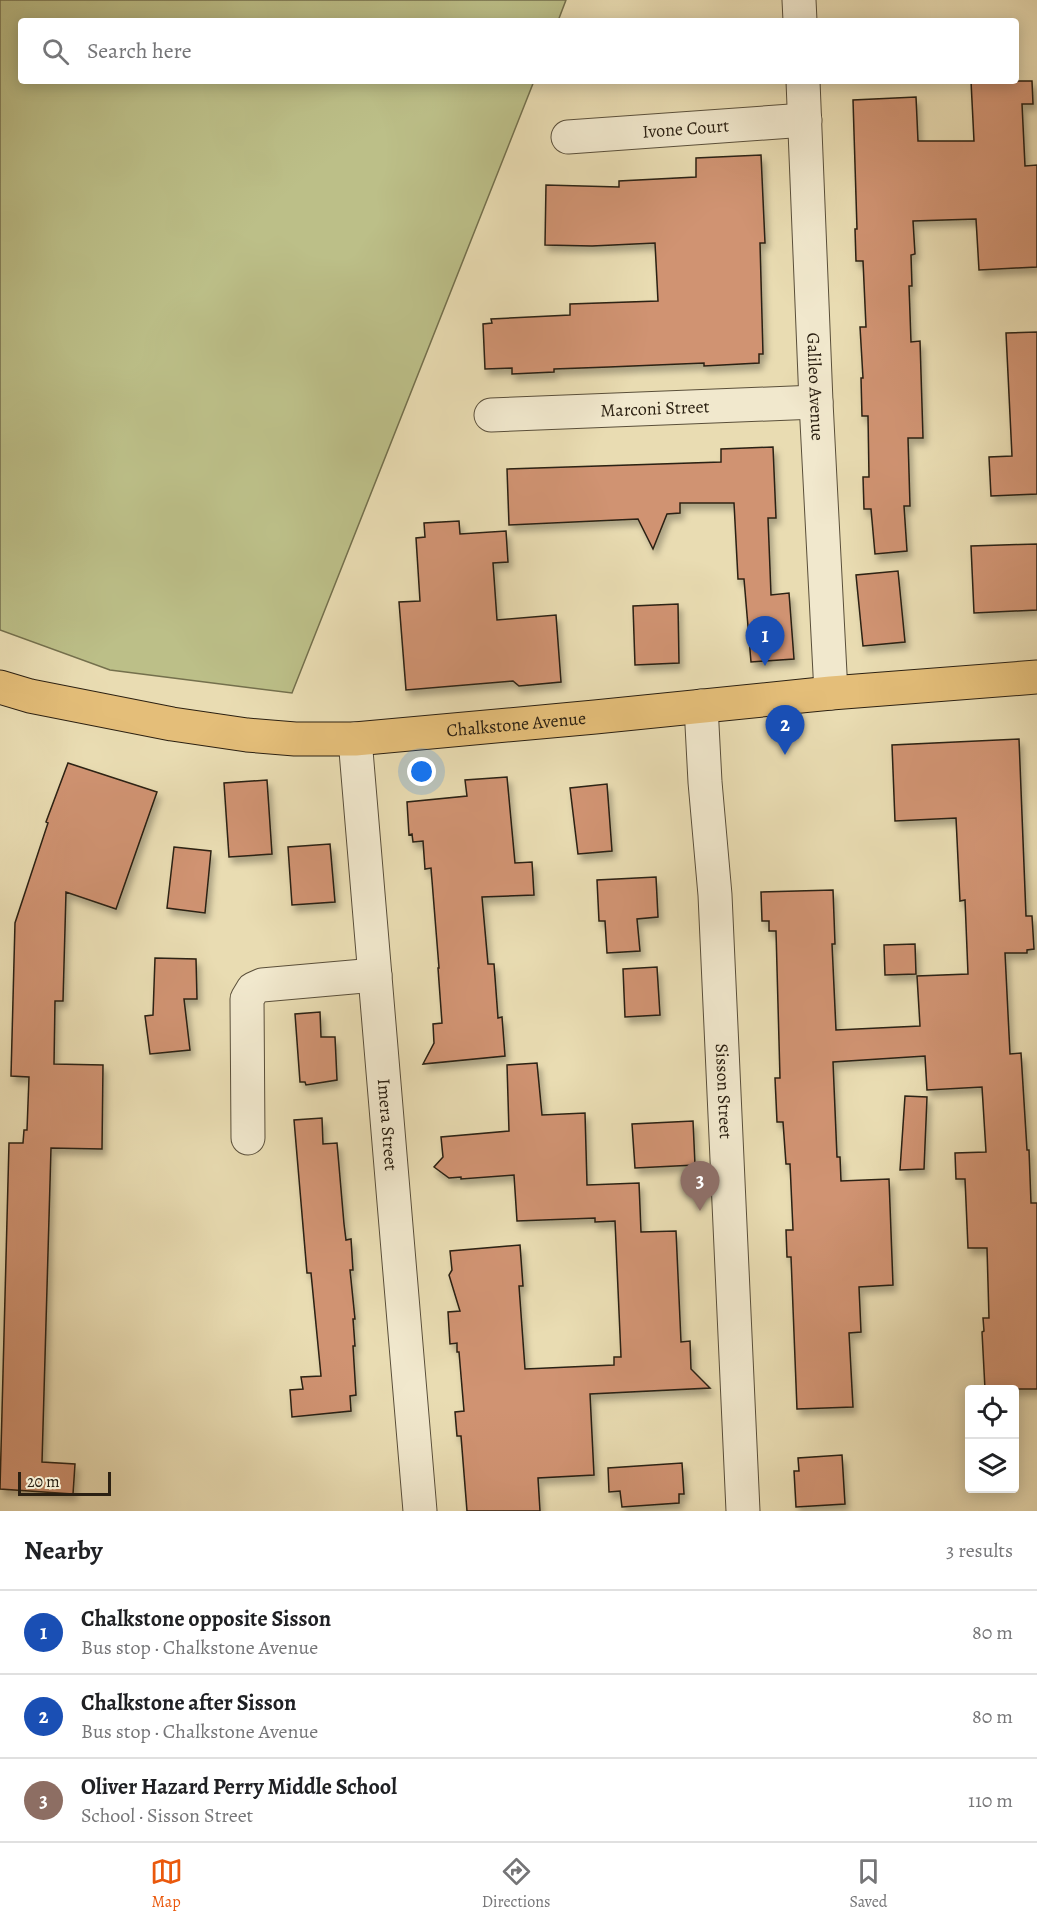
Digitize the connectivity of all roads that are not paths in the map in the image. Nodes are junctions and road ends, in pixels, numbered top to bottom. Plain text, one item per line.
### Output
1 (799, 0) edge
2 (800, 18) edge
3 (803, 84) edge
4 (805, 120) junction
5 (568, 137) dead end
6 (816, 402) junction
7 (491, 415) dead end
8 (1037, 677) edge
9 (0, 687) edge
10 (831, 693) junction
11 (701, 706) junction
12 (355, 739) junction
13 (375, 975) junction
14 (248, 1138) dead end
15 (420, 1511) edge
16 (743, 1511) edge

1 - 2 street
3 - 4 street, Galileo Avenue
4 - 5 street, Ivone Court
4 - 6 street, Galileo Avenue
6 - 7 street, Marconi Street
6 - 10 street, Galileo Avenue
8 - 10 main road, Chalkstone Avenue
9 - 12 main road, Chalkstone Avenue
10 - 11 main road, Chalkstone Avenue
11 - 12 main road, Chalkstone Avenue
11 - 16 street, Sisson Street
12 - 13 street, Imera Street
13 - 14 street
13 - 15 street, Imera Street

